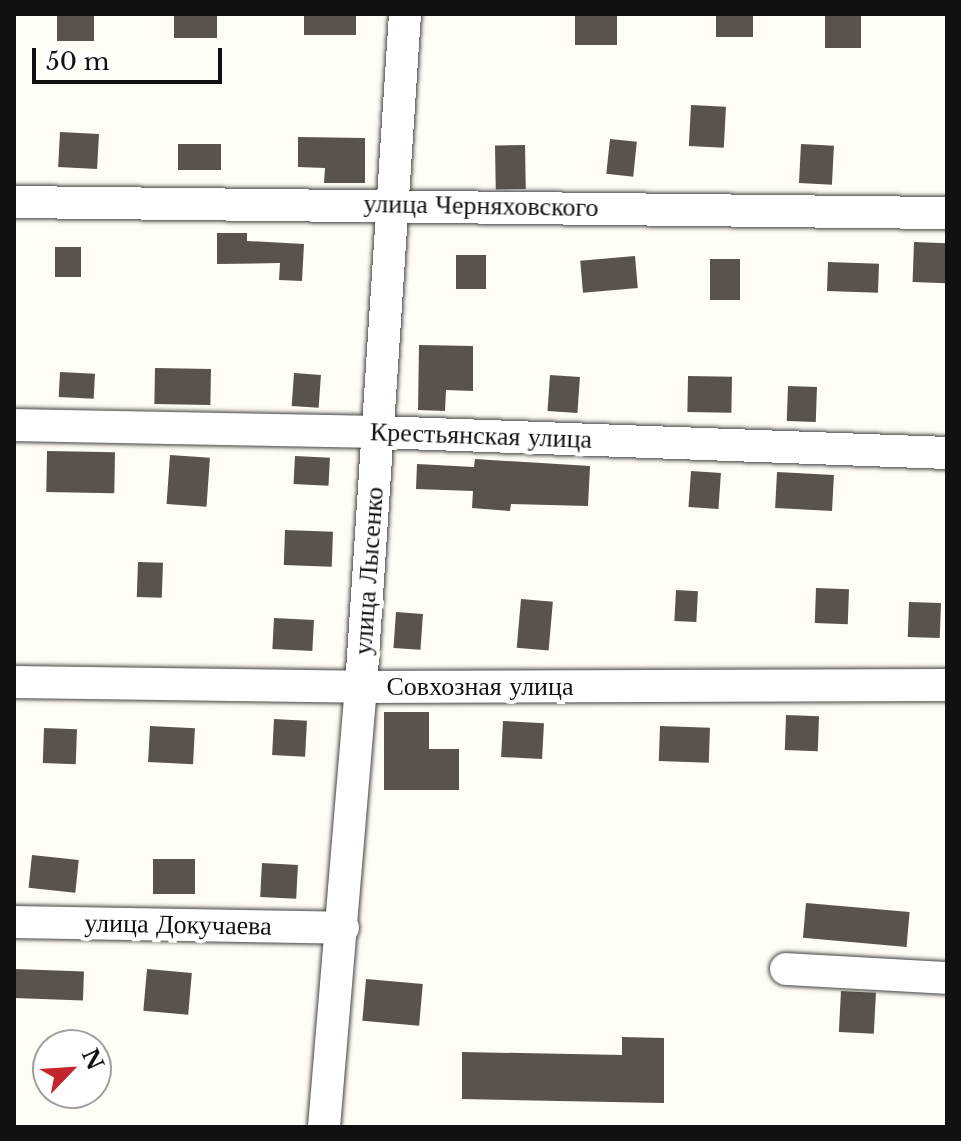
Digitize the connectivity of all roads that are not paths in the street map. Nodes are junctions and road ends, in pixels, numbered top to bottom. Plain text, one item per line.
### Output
1 (405, 14) edge
2 (14, 202) edge
3 (391, 204) junction
4 (947, 213) edge
5 (14, 425) edge
6 (378, 432) junction
7 (947, 453) edge
8 (14, 682) edge
9 (947, 685) edge
10 (361, 687) junction
11 (14, 922) edge
12 (343, 928) junction
13 (786, 969) dead end
14 (947, 978) edge
15 (324, 1127) edge

1 - 3 street, улица Лысенко
2 - 3 street, улица Черняховского
3 - 4 street, улица Черняховского
3 - 6 street, улица Лысенко
5 - 6 street, Крестьянская улица
6 - 7 street, Крестьянская улица
6 - 10 street, улица Лысенко
8 - 10 street, Совхозная улица
9 - 10 street, Совхозная улица
10 - 12 street, улица Лысенко
11 - 12 street, улица Докучаева
12 - 15 street, улица Лысенко
13 - 14 street

